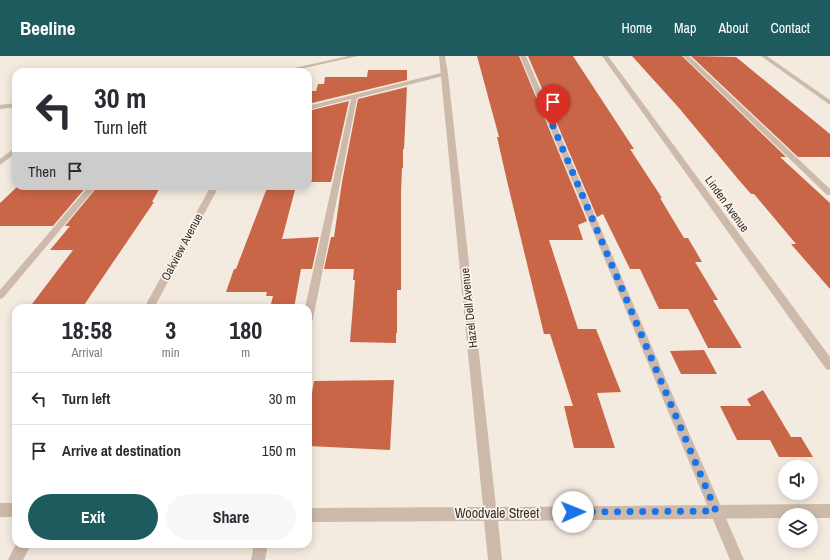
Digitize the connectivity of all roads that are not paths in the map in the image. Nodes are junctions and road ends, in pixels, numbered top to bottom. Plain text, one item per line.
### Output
1 (355, 56) edge
2 (442, 56) edge
3 (523, 56) edge
4 (605, 56) edge
5 (686, 56) edge
6 (764, 56) edge
7 (298, 68) edge
8 (445, 74) junction
9 (354, 97) junction
10 (830, 103) edge
11 (12, 106) edge
12 (0, 107) edge
13 (312, 107) edge
14 (12, 152) edge
15 (0, 163) edge
16 (90, 190) edge
17 (213, 190) edge
18 (830, 193) edge
19 (0, 296) edge
20 (151, 304) edge
21 (311, 304) edge
22 (830, 366) edge
23 (0, 510) edge
24 (12, 510) edge
25 (716, 511) junction
26 (830, 511) edge
27 (490, 514) junction
28 (312, 515) edge
29 (22, 548) edge
30 (260, 548) edge
31 (15, 560) edge
32 (258, 560) edge
33 (495, 560) edge
34 (737, 560) edge

1 - 7 street
2 - 8 street, Hazel Dell Avenue
3 - 25 street
4 - 22 street, Linden Avenue
5 - 18 street
6 - 10 street
8 - 9 street
8 - 27 street, Hazel Dell Avenue
9 - 13 street
9 - 21 street
11 - 12 street
14 - 15 street
16 - 19 street
17 - 20 street, Oakview Avenue
23 - 24 street
25 - 26 street, Woodvale Street
25 - 27 street, Woodvale Street
25 - 34 street
27 - 28 street, Woodvale Street
27 - 33 street, Hazel Dell Avenue
29 - 31 street
30 - 32 street

